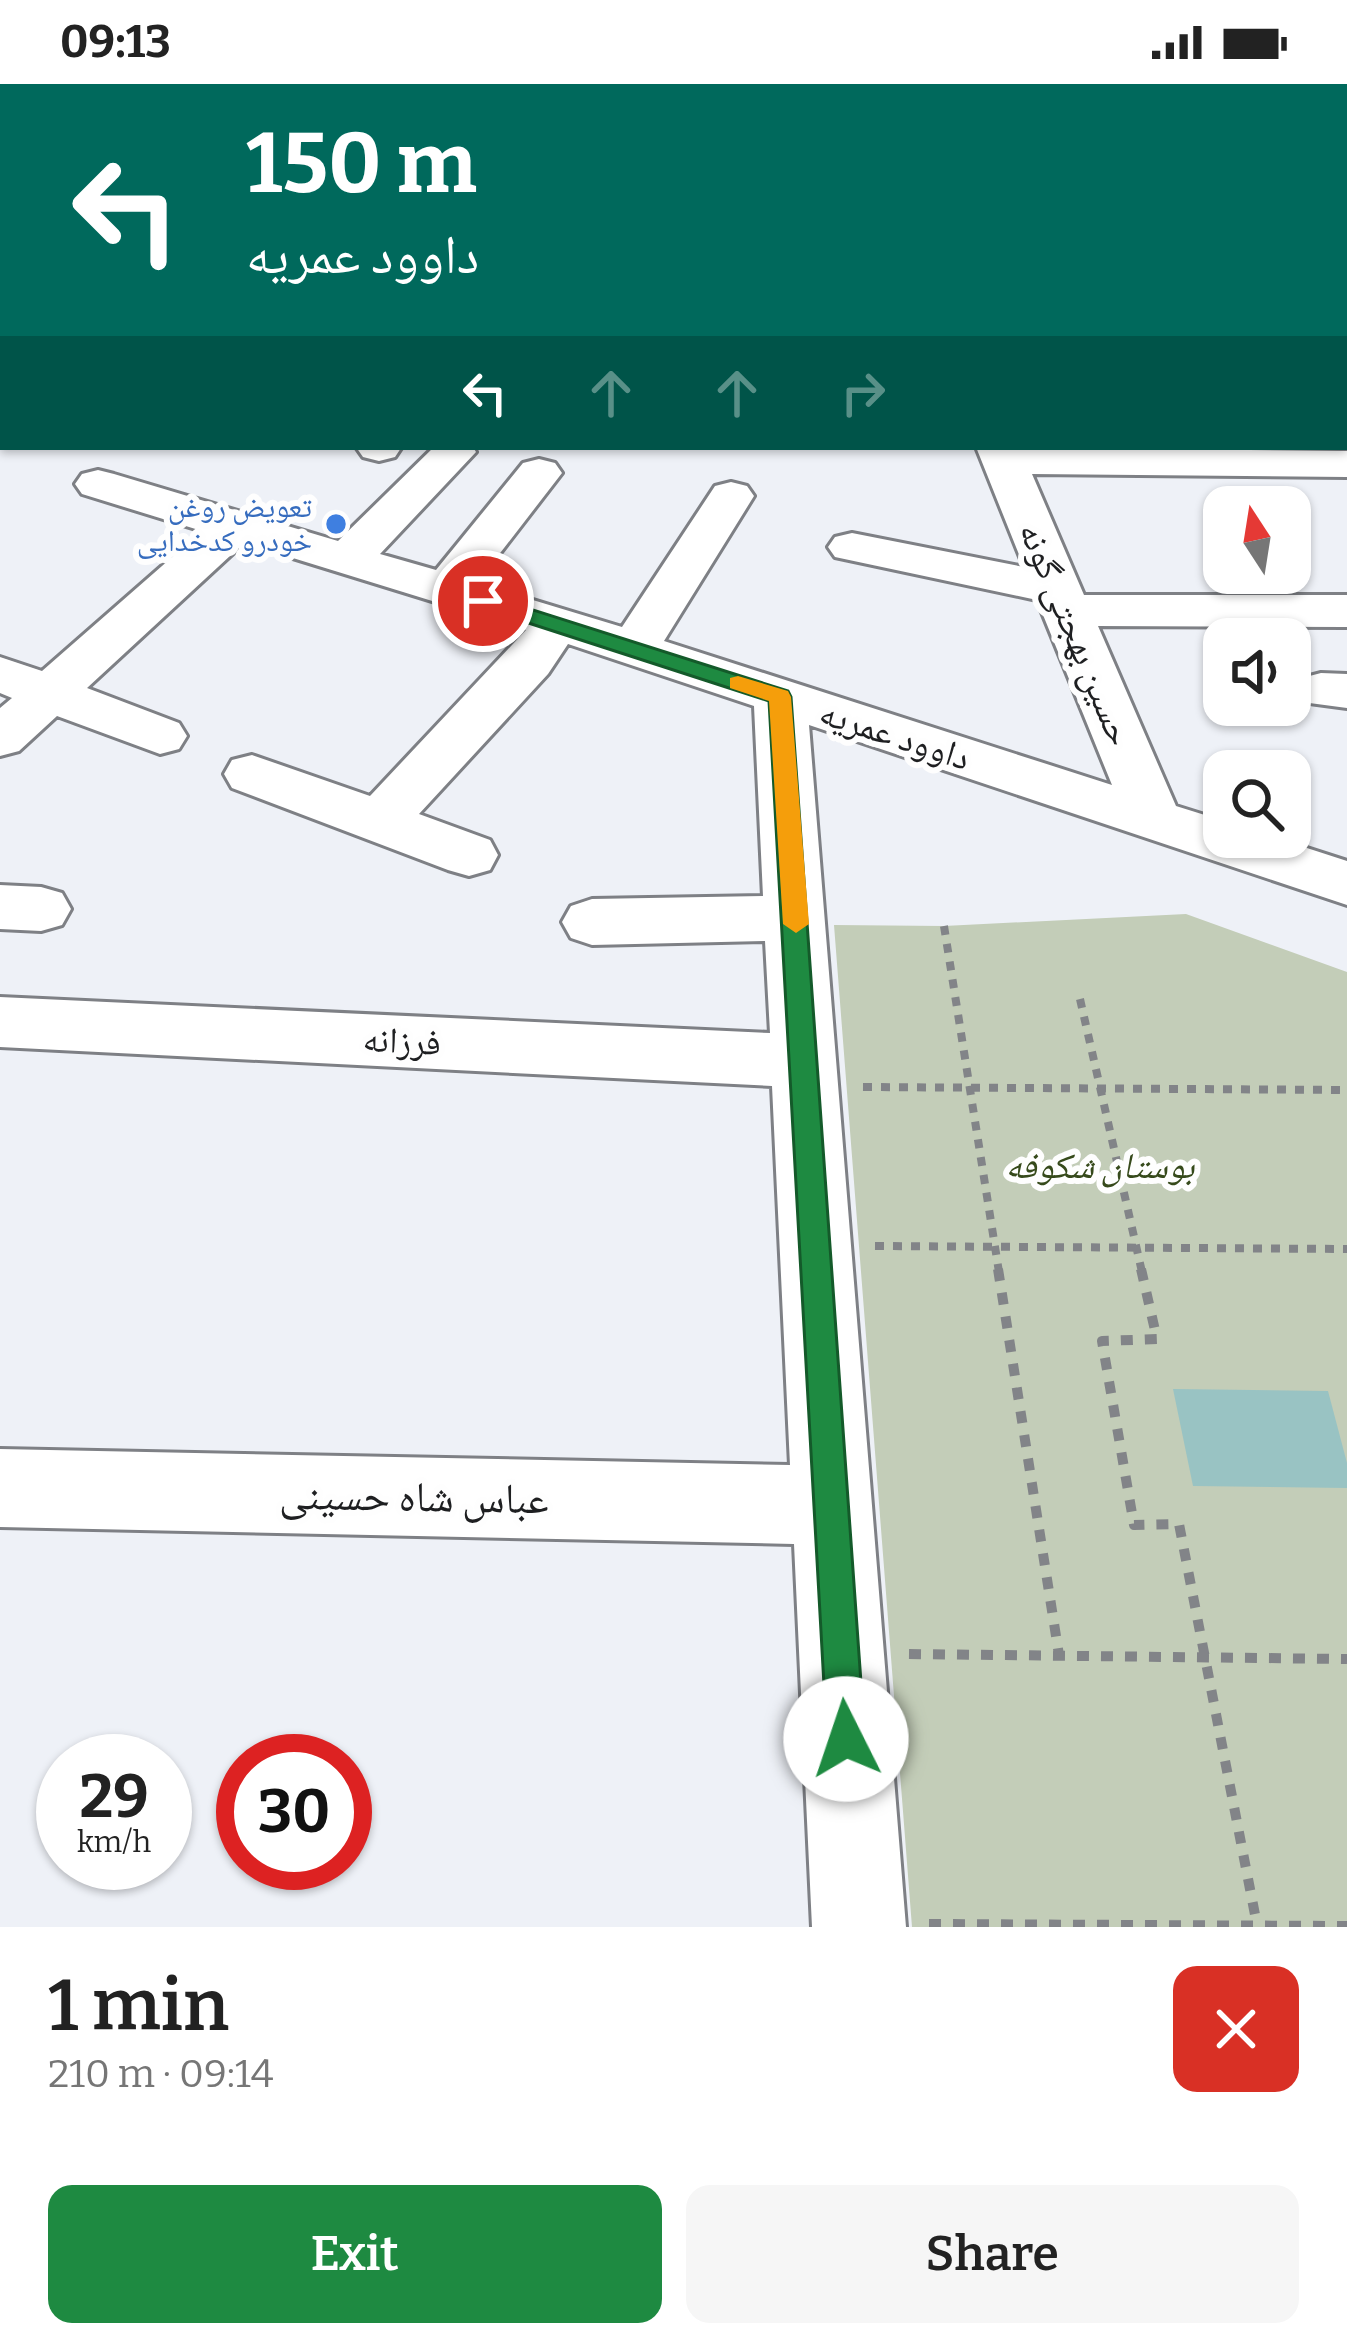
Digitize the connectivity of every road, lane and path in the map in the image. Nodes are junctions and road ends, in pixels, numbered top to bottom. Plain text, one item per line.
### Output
1 (137, 451) dead end
2 (454, 452) dead end
3 (1001, 453) edge
4 (1347, 464) edge
5 (539, 473) dead end
6 (731, 496) dead end
7 (233, 528) junction
8 (852, 547) dead end
9 (346, 561) junction
10 (446, 590) junction
11 (1061, 599) junction
12 (1347, 611) edge
13 (557, 623) junction
14 (633, 649) junction
15 (0, 674) edge
16 (51, 697) junction
17 (780, 697) junction
18 (160, 736) dead end
19 (0, 738) edge
20 (252, 774) dead end
21 (1154, 820) junction
22 (379, 822) junction
23 (469, 855) dead end
24 (1347, 883) edge
25 (796, 919) junction
26 (592, 922) dead end
27 (944, 926) dead end
28 (1080, 999) dead end
29 (0, 1022) edge
30 (825, 1074) junction
31 (969, 1087) junction
32 (1102, 1088) junction
33 (1347, 1090) edge
34 (818, 1245) junction
35 (994, 1248) junction
36 (1137, 1248) junction
37 (1347, 1249) edge
38 (0, 1489) edge
39 (829, 1505) junction
40 (890, 1654) dead end
41 (1058, 1655) junction
42 (1205, 1657) junction
43 (1347, 1659) edge
44 (1257, 1925) edge
45 (885, 1926) edge
46 (1347, 1926) edge

1 - 7 street, داوود عمریه
2 - 9 street
3 - 4 street
3 - 11 street, حسین بهجتی گونه
5 - 10 street
6 - 14 street
7 - 9 street, داوود عمریه
7 - 16 street
8 - 11 street
9 - 10 street, داوود عمریه
10 - 13 street, داوود عمریه
11 - 12 street
11 - 21 street, حسین بهجتی گونه
13 - 14 street, داوود عمریه
13 - 22 street
14 - 17 street, داوود عمریه
15 - 16 street
16 - 18 street
16 - 19 street
17 - 21 street, داوود عمریه
17 - 25 street
20 - 22 street
21 - 24 street, داوود عمریه
22 - 23 street
25 - 26 street
25 - 30 street
27 - 31 path
28 - 32 path
29 - 30 street, فرزانه
30 - 31 path
30 - 34 street
31 - 32 path
31 - 35 path
32 - 33 path
32 - 36 path
34 - 35 path
34 - 39 street
35 - 36 path
35 - 41 path
36 - 37 path
36 - 42 path
38 - 39 street, عباس شاه حسینی
39 - 45 street
40 - 41 path
41 - 42 path
42 - 43 path
42 - 44 path
44 - 45 path
44 - 46 path

